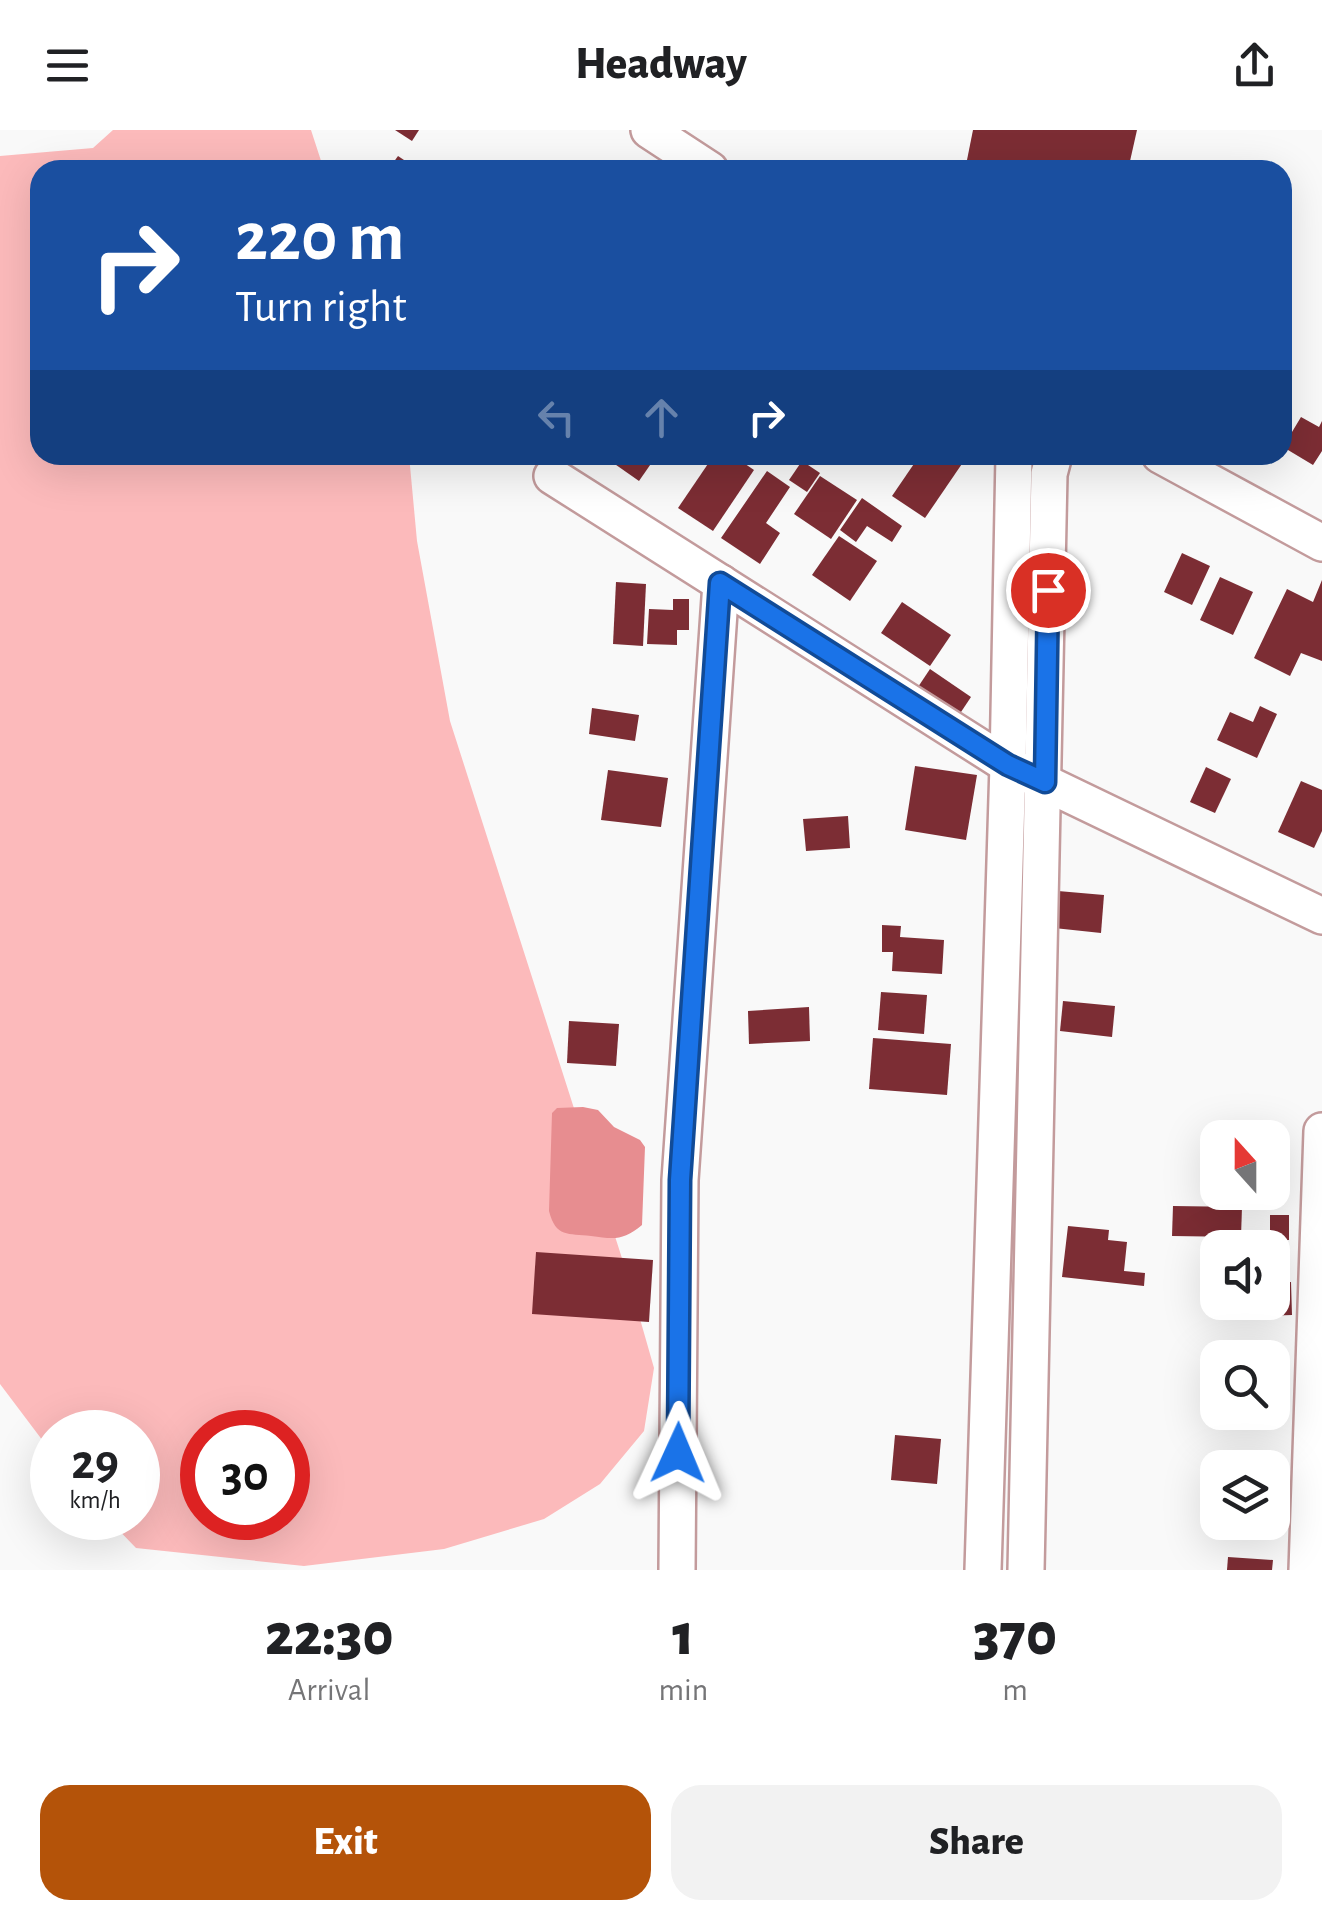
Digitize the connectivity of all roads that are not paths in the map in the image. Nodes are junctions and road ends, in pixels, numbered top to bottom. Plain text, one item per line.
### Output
1 (650, 130) edge
2 (695, 160) edge
3 (1014, 465) edge
4 (1051, 465) edge
5 (1179, 465) edge
6 (552, 476) dead end
7 (1322, 542) edge
8 (720, 583) junction
9 (1008, 765) junction
10 (1045, 782) junction
11 (1322, 916) edge
12 (1322, 1131) edge
13 (1317, 1409) edge
14 (678, 1570) edge
15 (983, 1570) edge
16 (1026, 1570) edge
17 (1308, 1570) edge

1 - 2 street
3 - 9 street
4 - 10 street
5 - 7 street
6 - 8 street
8 - 9 street
8 - 14 street
9 - 10 street
9 - 15 street
10 - 11 street
10 - 16 street
12 - 13 street
13 - 17 street

